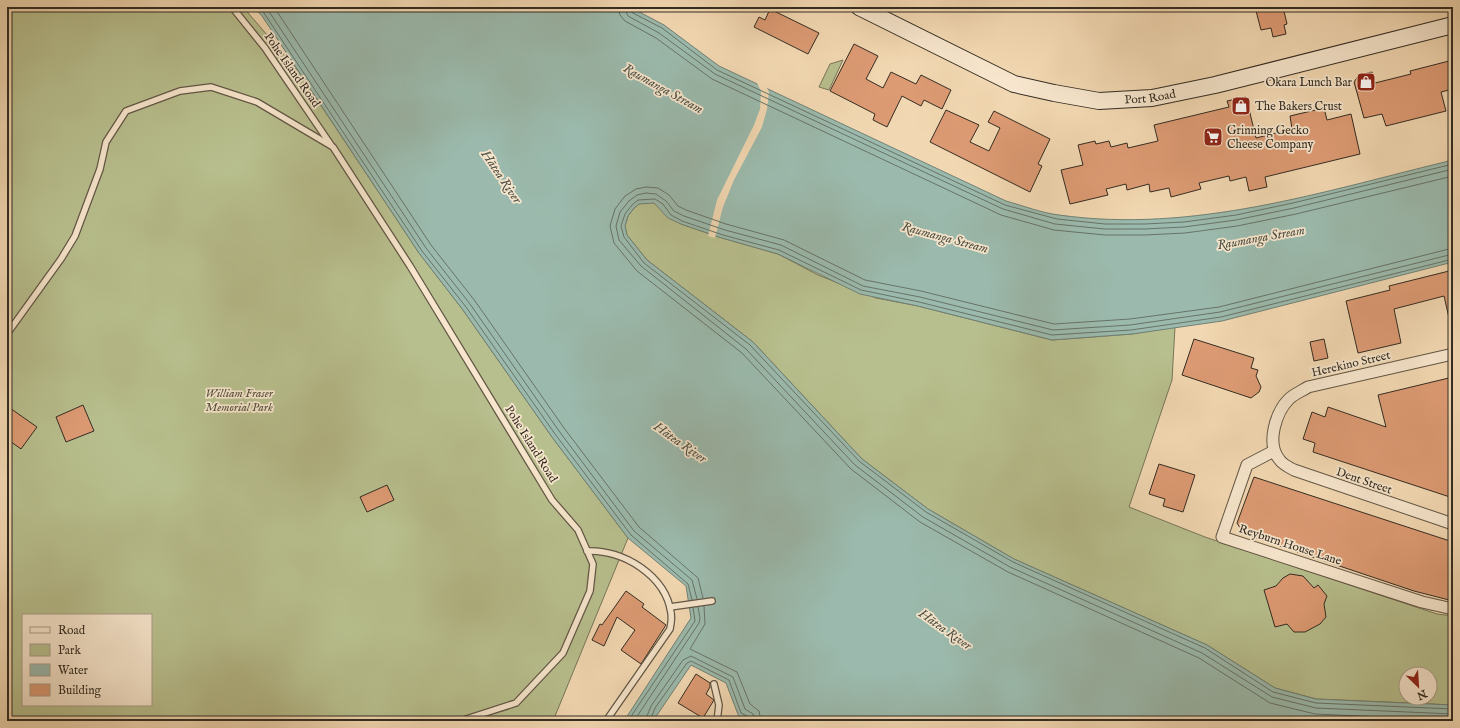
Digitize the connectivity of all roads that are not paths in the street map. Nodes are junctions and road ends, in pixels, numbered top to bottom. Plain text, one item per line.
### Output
1 (232, 7) edge
2 (859, 7) edge
3 (1453, 26) edge
4 (333, 147) junction
5 (7, 334) edge
6 (1453, 354) edge
7 (1274, 451) junction
8 (1453, 524) edge
9 (587, 551) junction
10 (712, 601) dead end
11 (670, 607) junction
12 (1453, 609) edge
13 (714, 684) dead end
14 (460, 721) edge
15 (606, 721) edge
16 (717, 721) edge

1 - 4 lane, Pohe Island Road
2 - 3 main road, Port Road
4 - 5 lane, Pohe Island Road
4 - 9 lane, Pohe Island Road
6 - 7 street, Herekino Street
7 - 8 street, Dent Street
7 - 12 street, Reyburn House Lane
9 - 11 lane
9 - 14 lane, Pohe Island Road
10 - 11 lane
11 - 15 lane
13 - 16 lane

